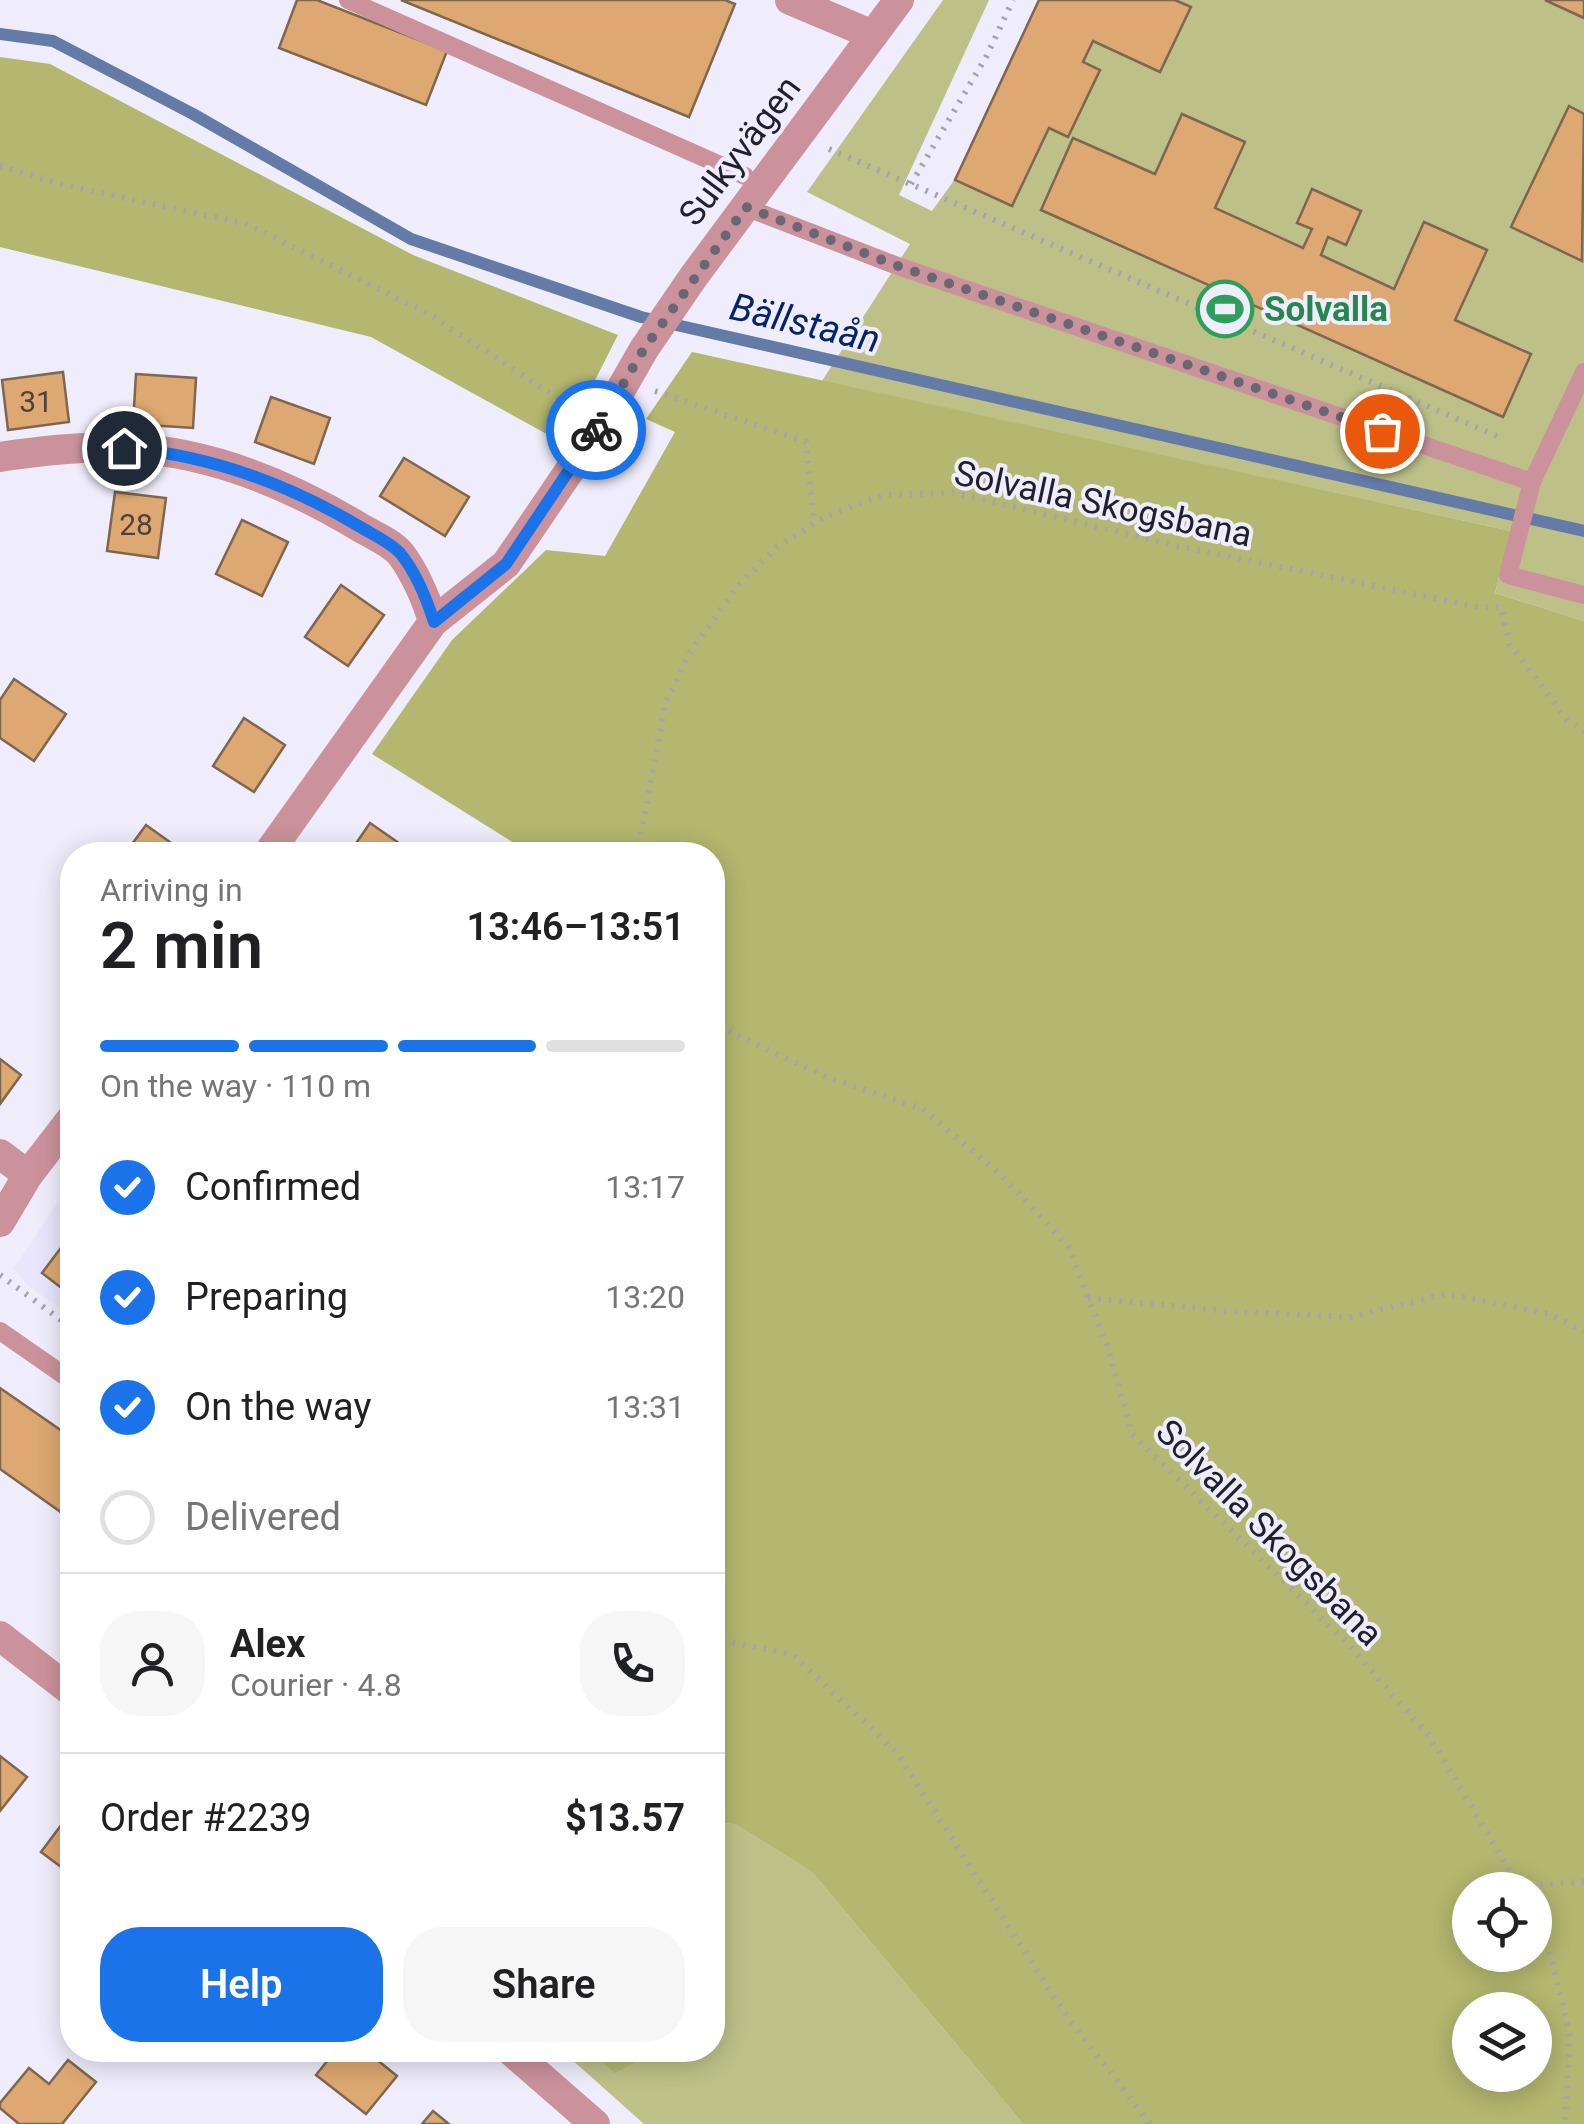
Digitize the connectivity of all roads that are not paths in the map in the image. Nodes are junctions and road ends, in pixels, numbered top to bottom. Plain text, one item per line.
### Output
1 (348, 0) edge
2 (790, 0) edge
3 (899, 0) edge
4 (874, 35) junction
5 (745, 176) dead end
6 (746, 207) junction
7 (1584, 372) edge
8 (0, 457) edge
9 (1532, 482) junction
10 (1584, 595) edge
11 (434, 622) junction
12 (277, 842) edge
13 (60, 1133) edge
14 (0, 1154) edge
15 (28, 1174) junction
16 (0, 1222) edge
17 (0, 1331) edge
18 (60, 1373) edge
19 (0, 1636) edge
20 (60, 1683) edge
21 (524, 2062) edge
22 (596, 2124) edge

1 - 5 lane
2 - 4 street
3 - 4 street, Sulkyvägen
4 - 6 street, Sulkyvägen
6 - 9 lane
6 - 11 street, Sulkyvägen
7 - 9 lane
8 - 11 street
9 - 10 lane
11 - 12 street, Sulkyvägen
13 - 15 street
14 - 15 street
15 - 16 street
17 - 18 lane
19 - 20 street
21 - 22 street

